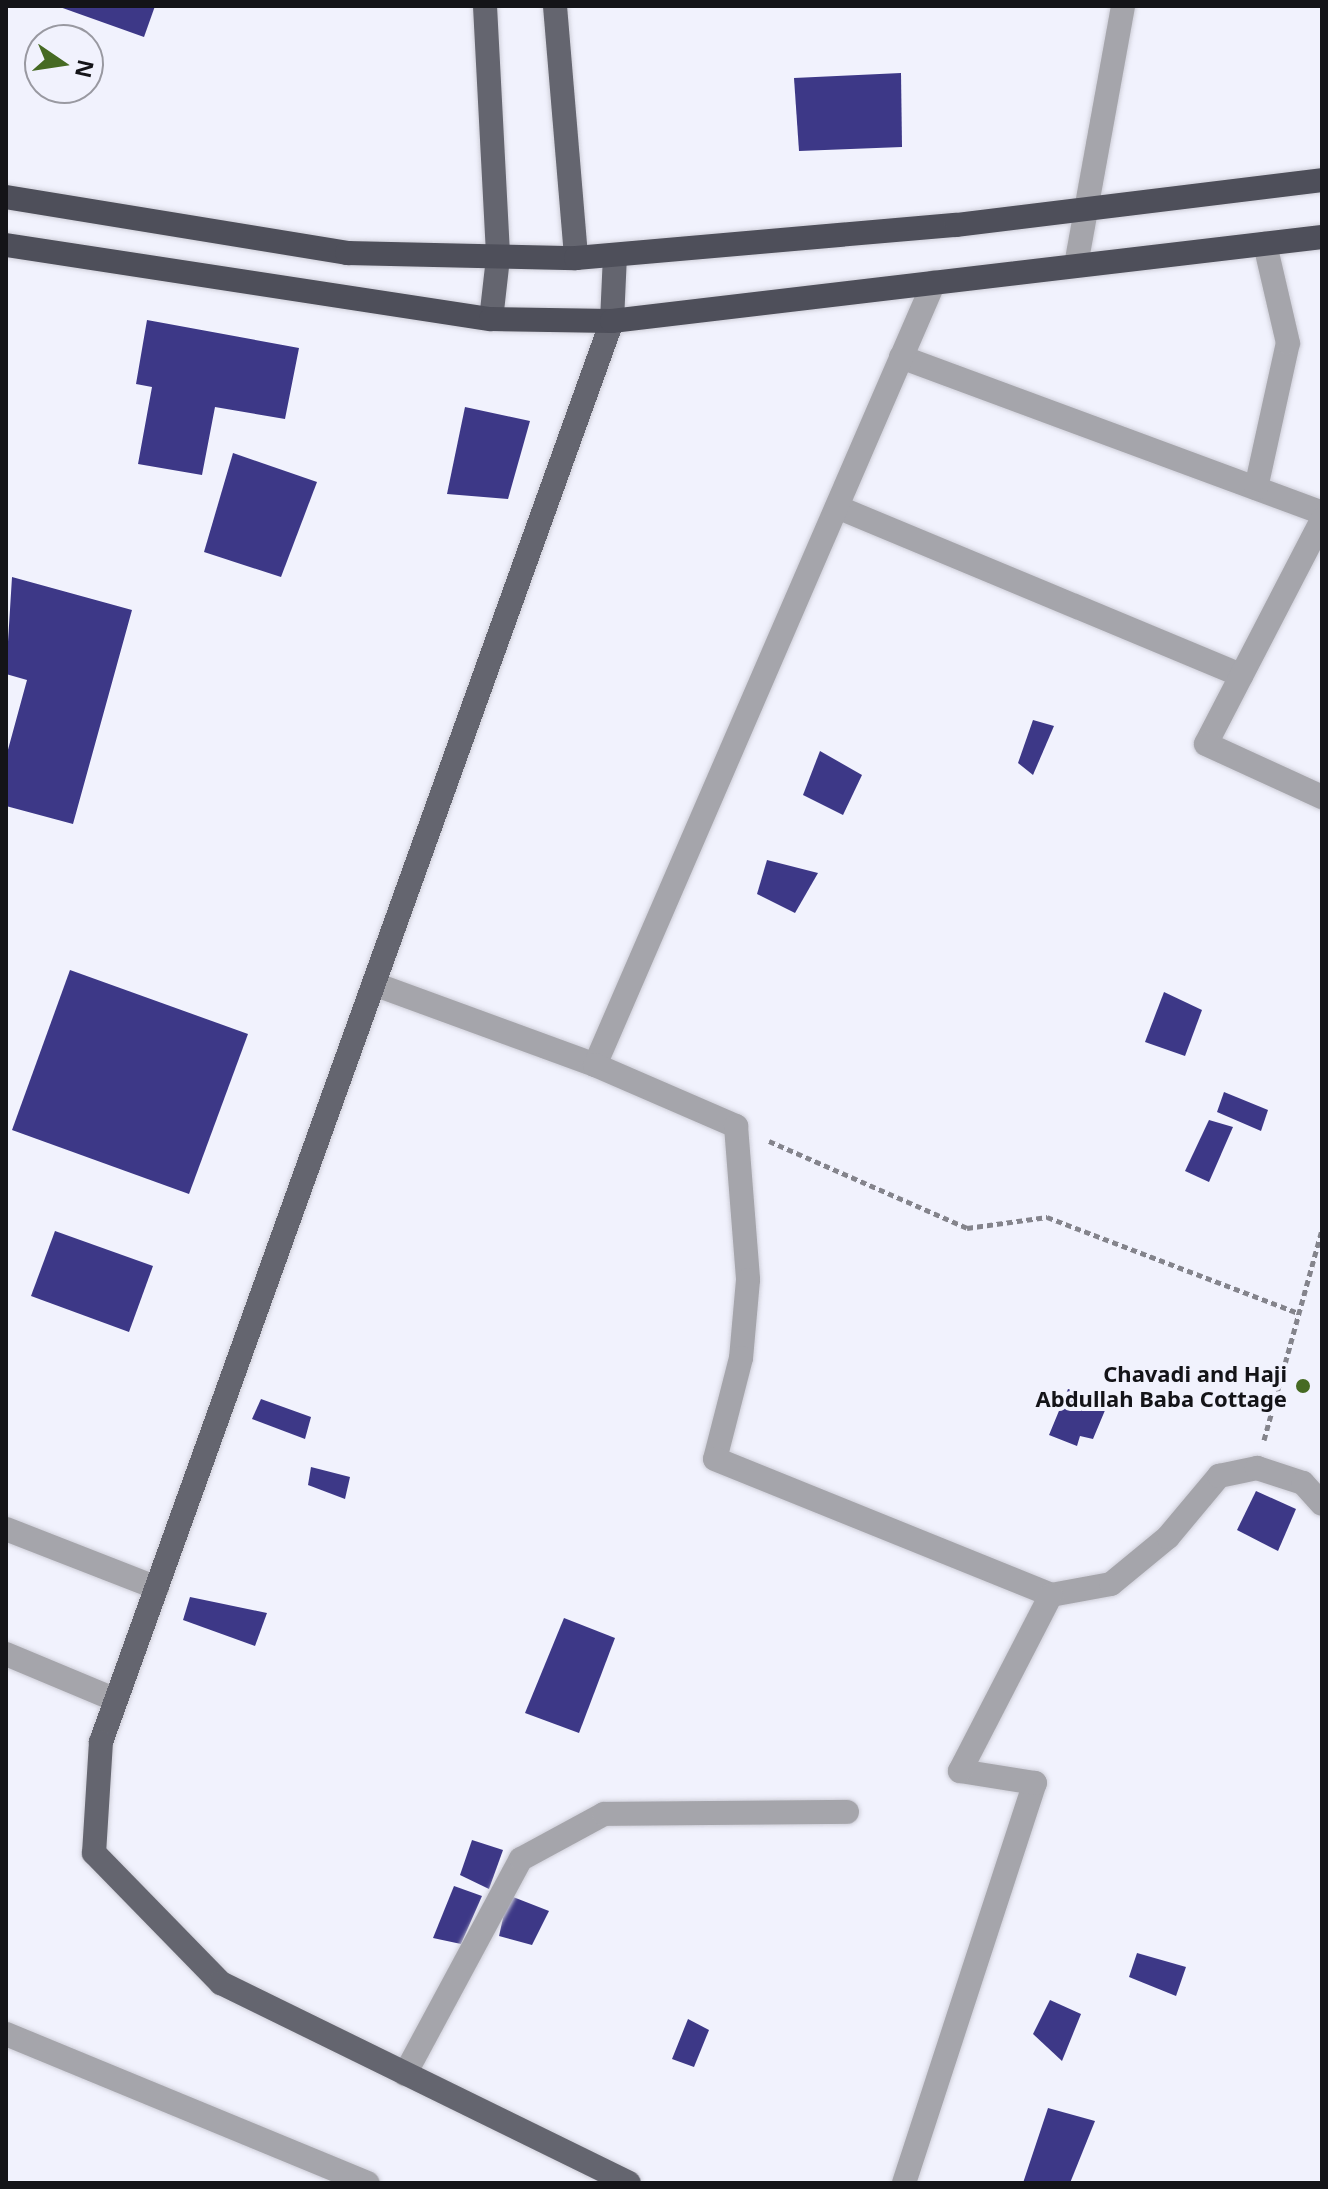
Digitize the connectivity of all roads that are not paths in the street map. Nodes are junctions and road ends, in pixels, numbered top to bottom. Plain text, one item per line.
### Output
1 (485, 6) edge
2 (555, 6) edge
3 (1123, 6) edge
4 (1322, 180) edge
5 (6, 197) edge
6 (1086, 207) junction
7 (1322, 237) edge
8 (1265, 244) junction
9 (6, 245) edge
10 (615, 255) junction
11 (498, 258) junction
12 (576, 258) junction
13 (1076, 265) junction
14 (934, 282) junction
15 (491, 319) junction
16 (612, 321) junction
17 (901, 357) junction
18 (1256, 488) junction
19 (837, 507) junction
20 (1322, 513) edge
21 (1322, 520) edge
22 (1241, 675) junction
23 (1322, 797) edge
24 (374, 984) junction
25 (595, 1065) junction
26 (1322, 1504) edge
27 (6, 1529) edge
28 (157, 1588) junction
29 (1051, 1595) junction
30 (6, 1654) edge
31 (116, 1700) junction
32 (847, 1812) dead end
33 (6, 2034) edge
34 (405, 2074) junction
35 (368, 2183) edge
36 (629, 2183) edge
37 (904, 2183) edge

1 - 11 main road
2 - 12 main road
3 - 6 street
4 - 6 highway
5 - 11 highway
6 - 10 highway
6 - 13 street
7 - 8 highway
8 - 13 highway
8 - 18 street
9 - 15 highway
10 - 12 highway
10 - 16 main road
11 - 12 highway
11 - 15 main road
13 - 14 highway
14 - 16 highway
14 - 17 street
15 - 16 highway
16 - 24 main road
17 - 18 street
17 - 19 street
18 - 20 street
19 - 22 street
19 - 25 street
21 - 22 street
22 - 23 street
24 - 25 street
24 - 28 main road
25 - 29 street
26 - 29 street
27 - 28 street
28 - 31 main road
29 - 37 street
30 - 31 street
31 - 34 main road
32 - 34 street
33 - 35 street
34 - 36 main road

